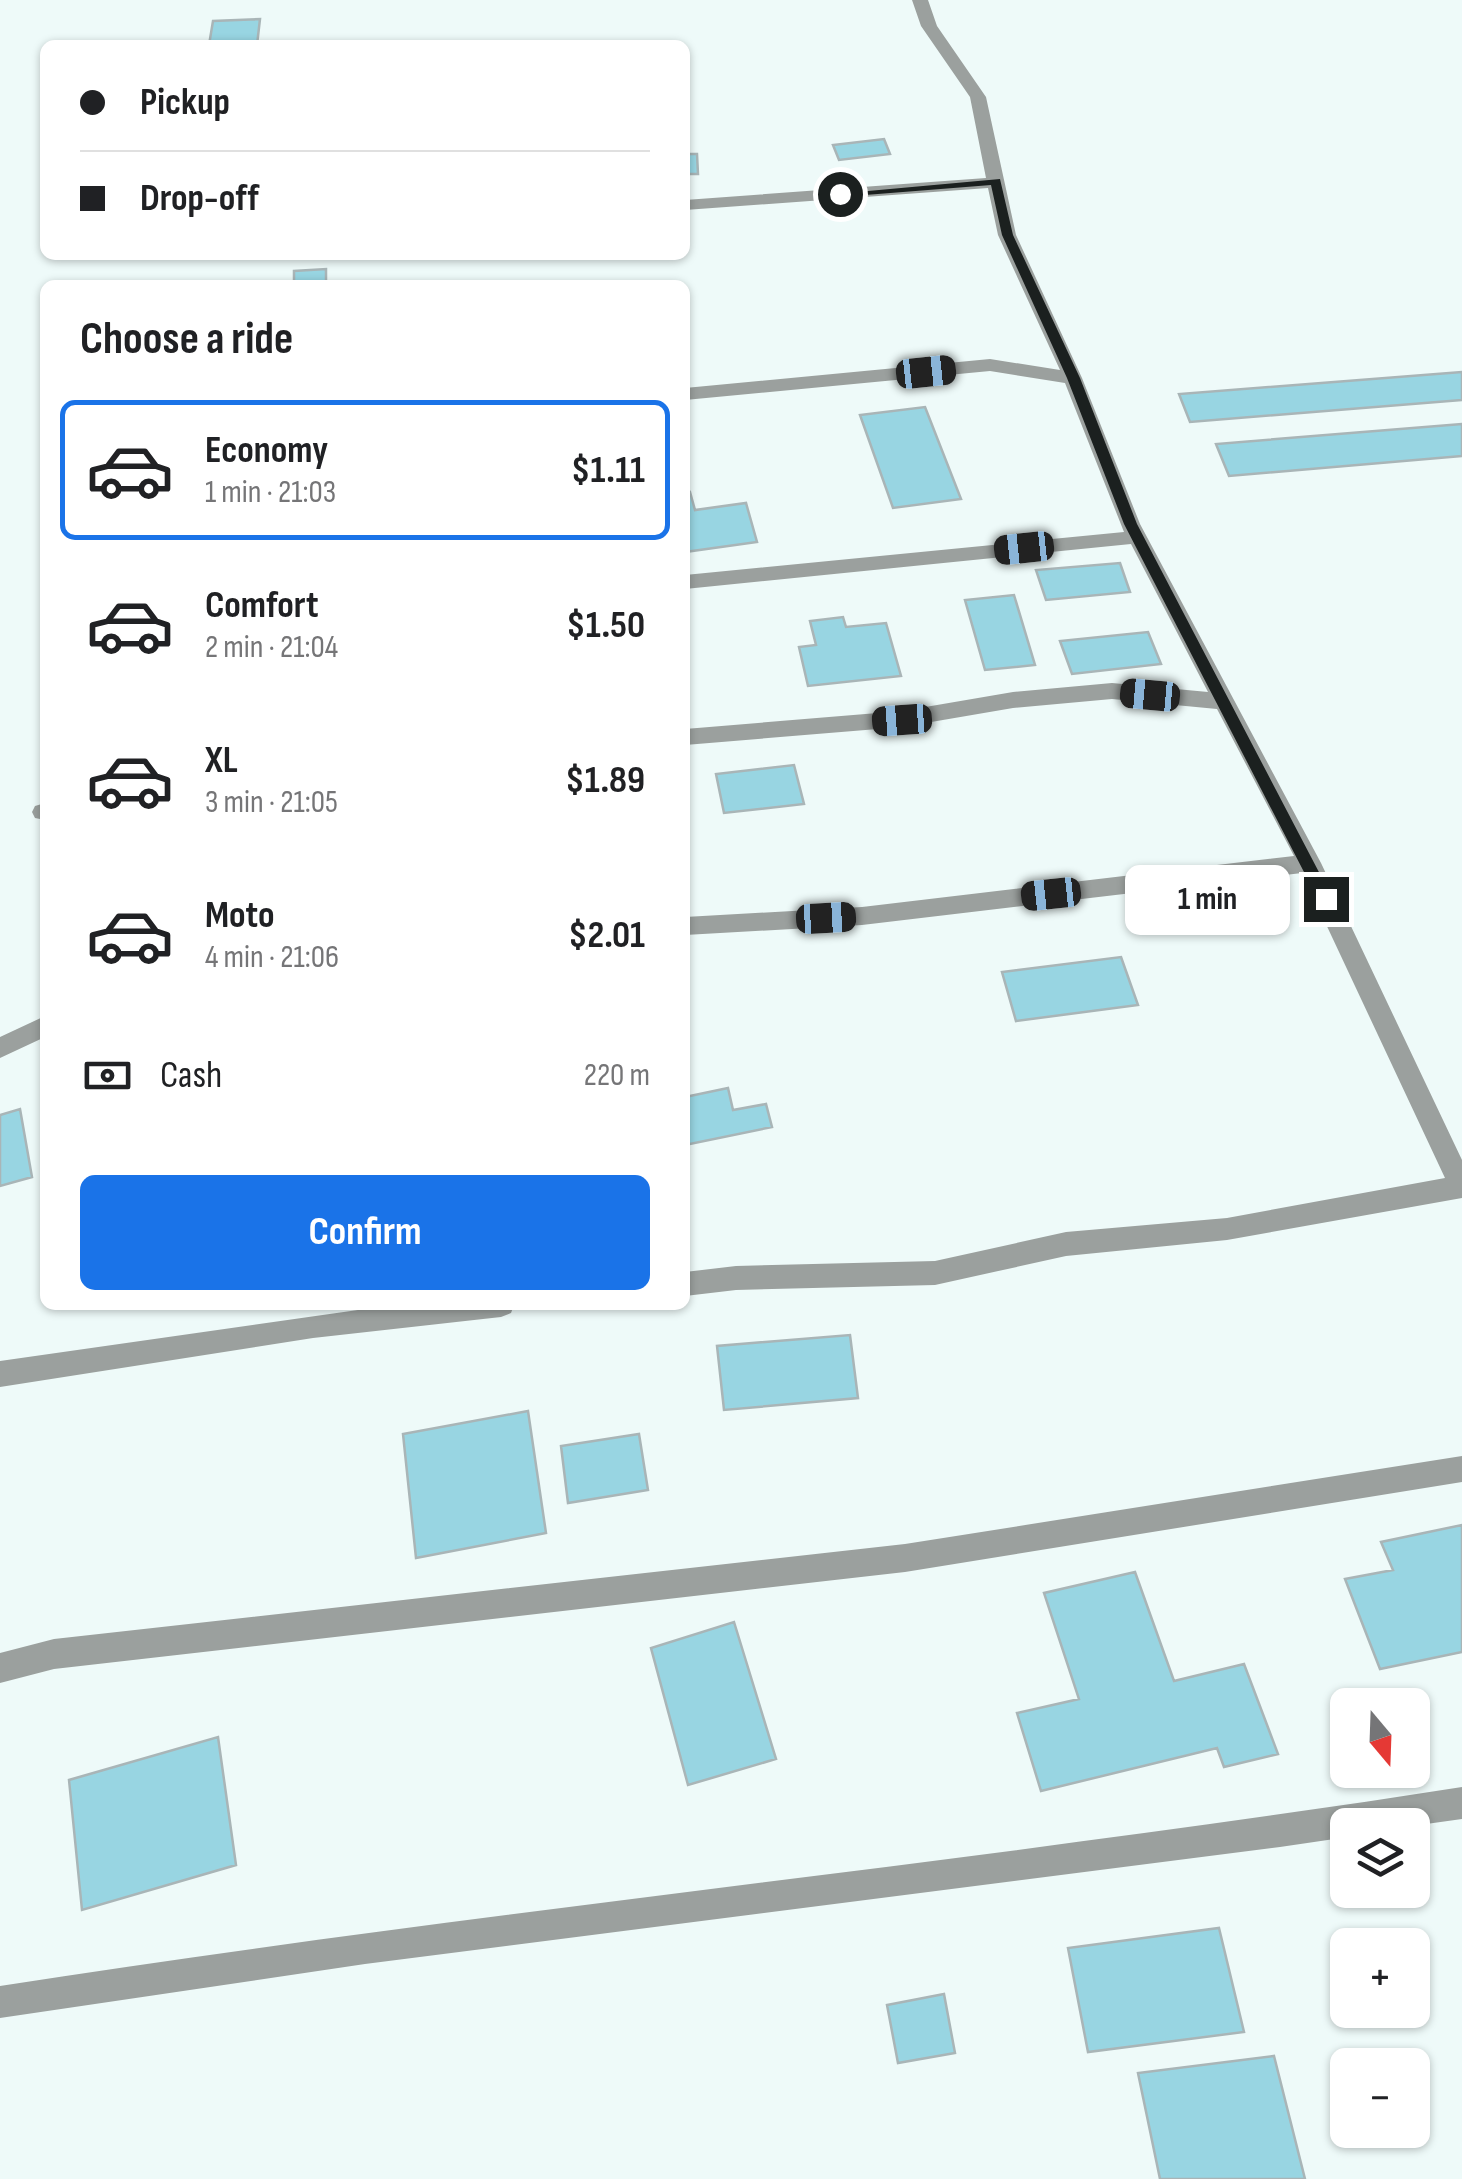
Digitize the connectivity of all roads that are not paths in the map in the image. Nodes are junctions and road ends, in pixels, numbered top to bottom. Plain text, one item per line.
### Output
1 (920, 0) edge
2 (996, 182) junction
3 (690, 206) edge
4 (1074, 378) junction
5 (690, 394) edge
6 (1138, 537) junction
7 (690, 582) edge
8 (1226, 702) junction
9 (690, 737) edge
10 (1309, 863) junction
11 (690, 926) edge
12 (40, 1028) edge
13 (0, 1048) edge
14 (1462, 1186) edge
15 (690, 1283) edge
16 (456, 1310) edge
17 (0, 1374) edge
18 (1462, 1469) edge
19 (0, 1668) edge
20 (1462, 1802) edge
21 (0, 2002) edge

1 - 2 street
2 - 3 street
2 - 4 street
4 - 5 street
4 - 6 street
6 - 7 street
6 - 8 street
8 - 9 street
8 - 10 street
10 - 11 street
10 - 14 street
12 - 13 street
14 - 15 street
16 - 17 street
18 - 19 street
20 - 21 street

